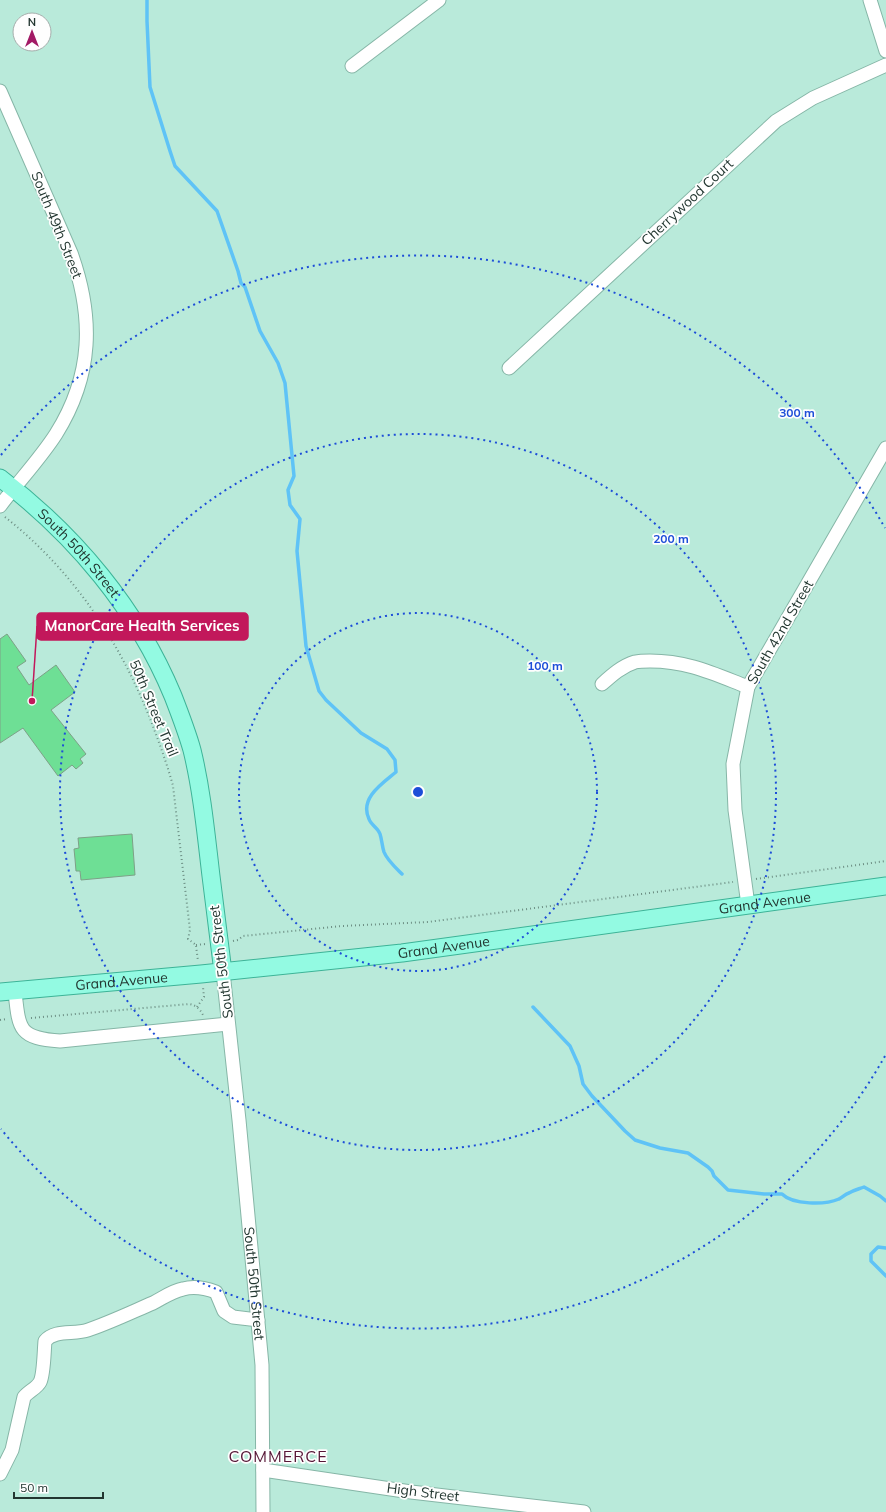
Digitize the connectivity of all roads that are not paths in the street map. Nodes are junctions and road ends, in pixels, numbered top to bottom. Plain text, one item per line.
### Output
1 (439, 0) edge
2 (870, 0) edge
3 (886, 50) edge
4 (886, 65) edge
5 (352, 66) dead end
6 (0, 92) edge
7 (6, 119) edge
8 (509, 368) dead end
9 (886, 448) edge
10 (7, 483) edge
11 (2, 511) edge
12 (602, 684) dead end
13 (748, 687) junction
14 (886, 886) edge
15 (748, 905) junction
16 (223, 972) junction
17 (7, 992) edge
18 (228, 1024) junction
19 (258, 1320) junction
20 (262, 1470) junction
21 (0, 1474) edge
22 (263, 1512) edge
23 (584, 1512) edge

1 - 5 street
2 - 3 street
4 - 8 street, Cherrywood Court
6 - 7 street, South 49th Street
7 - 10 street, South 49th Street
9 - 13 street, South 42nd Street
10 - 11 street, South 49th Street
10 - 16 main road, South 50th Street
12 - 13 street
13 - 15 street, South 42nd Street
14 - 15 main road, Grand Avenue
15 - 16 main road, Grand Avenue
16 - 17 main road, Grand Avenue
16 - 18 street, South 50th Street
17 - 18 street
18 - 19 street, South 50th Street
19 - 20 street, South 50th Street
19 - 21 street
20 - 22 street, South 50th Street
20 - 23 street, High Street

